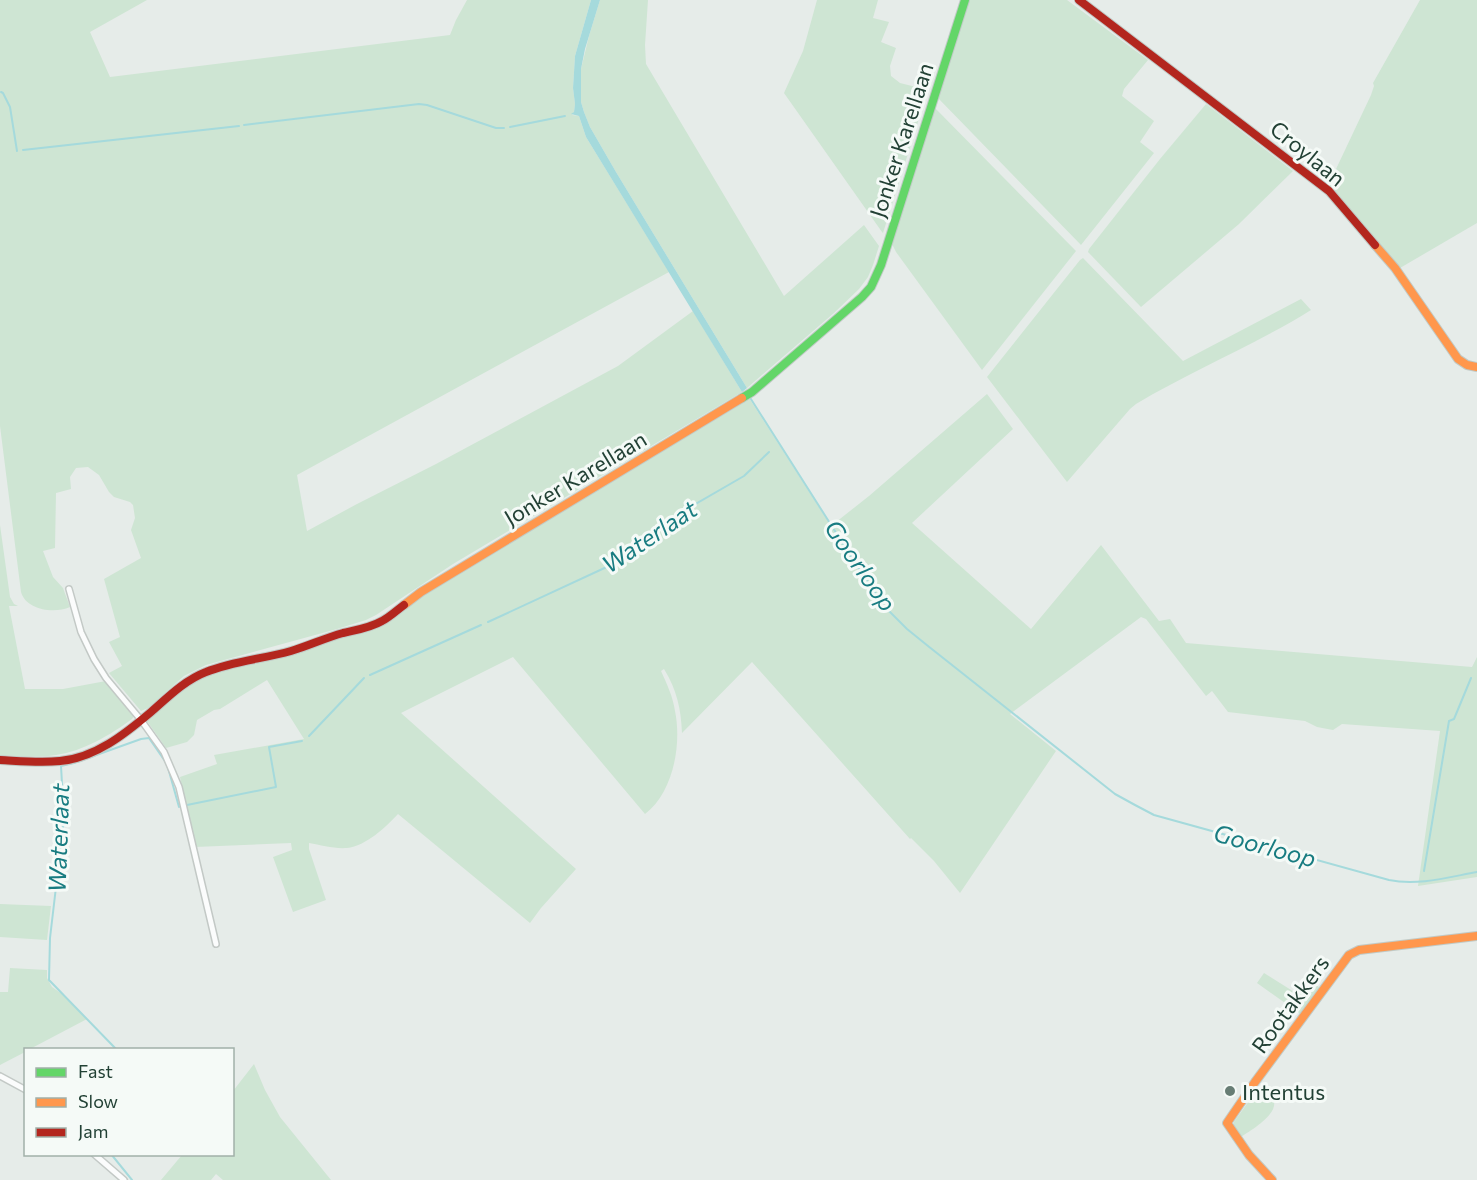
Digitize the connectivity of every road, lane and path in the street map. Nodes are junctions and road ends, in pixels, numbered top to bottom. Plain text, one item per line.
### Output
1 (965, 0) edge
2 (1079, 0) edge
3 (1477, 367) edge
4 (69, 590) dead end
5 (141, 720) junction
6 (0, 760) edge
7 (1477, 936) edge
8 (216, 944) dead end
9 (0, 1076) edge
10 (24, 1089) edge
11 (95, 1156) edge
12 (123, 1180) edge
13 (1272, 1180) edge

1 - 5 street, Jonker Karellaan
2 - 3 street, Croylaan
4 - 5 street
5 - 6 street, Jonker Karellaan
5 - 8 street
7 - 13 street, Rootakkers
9 - 10 street
11 - 12 street

